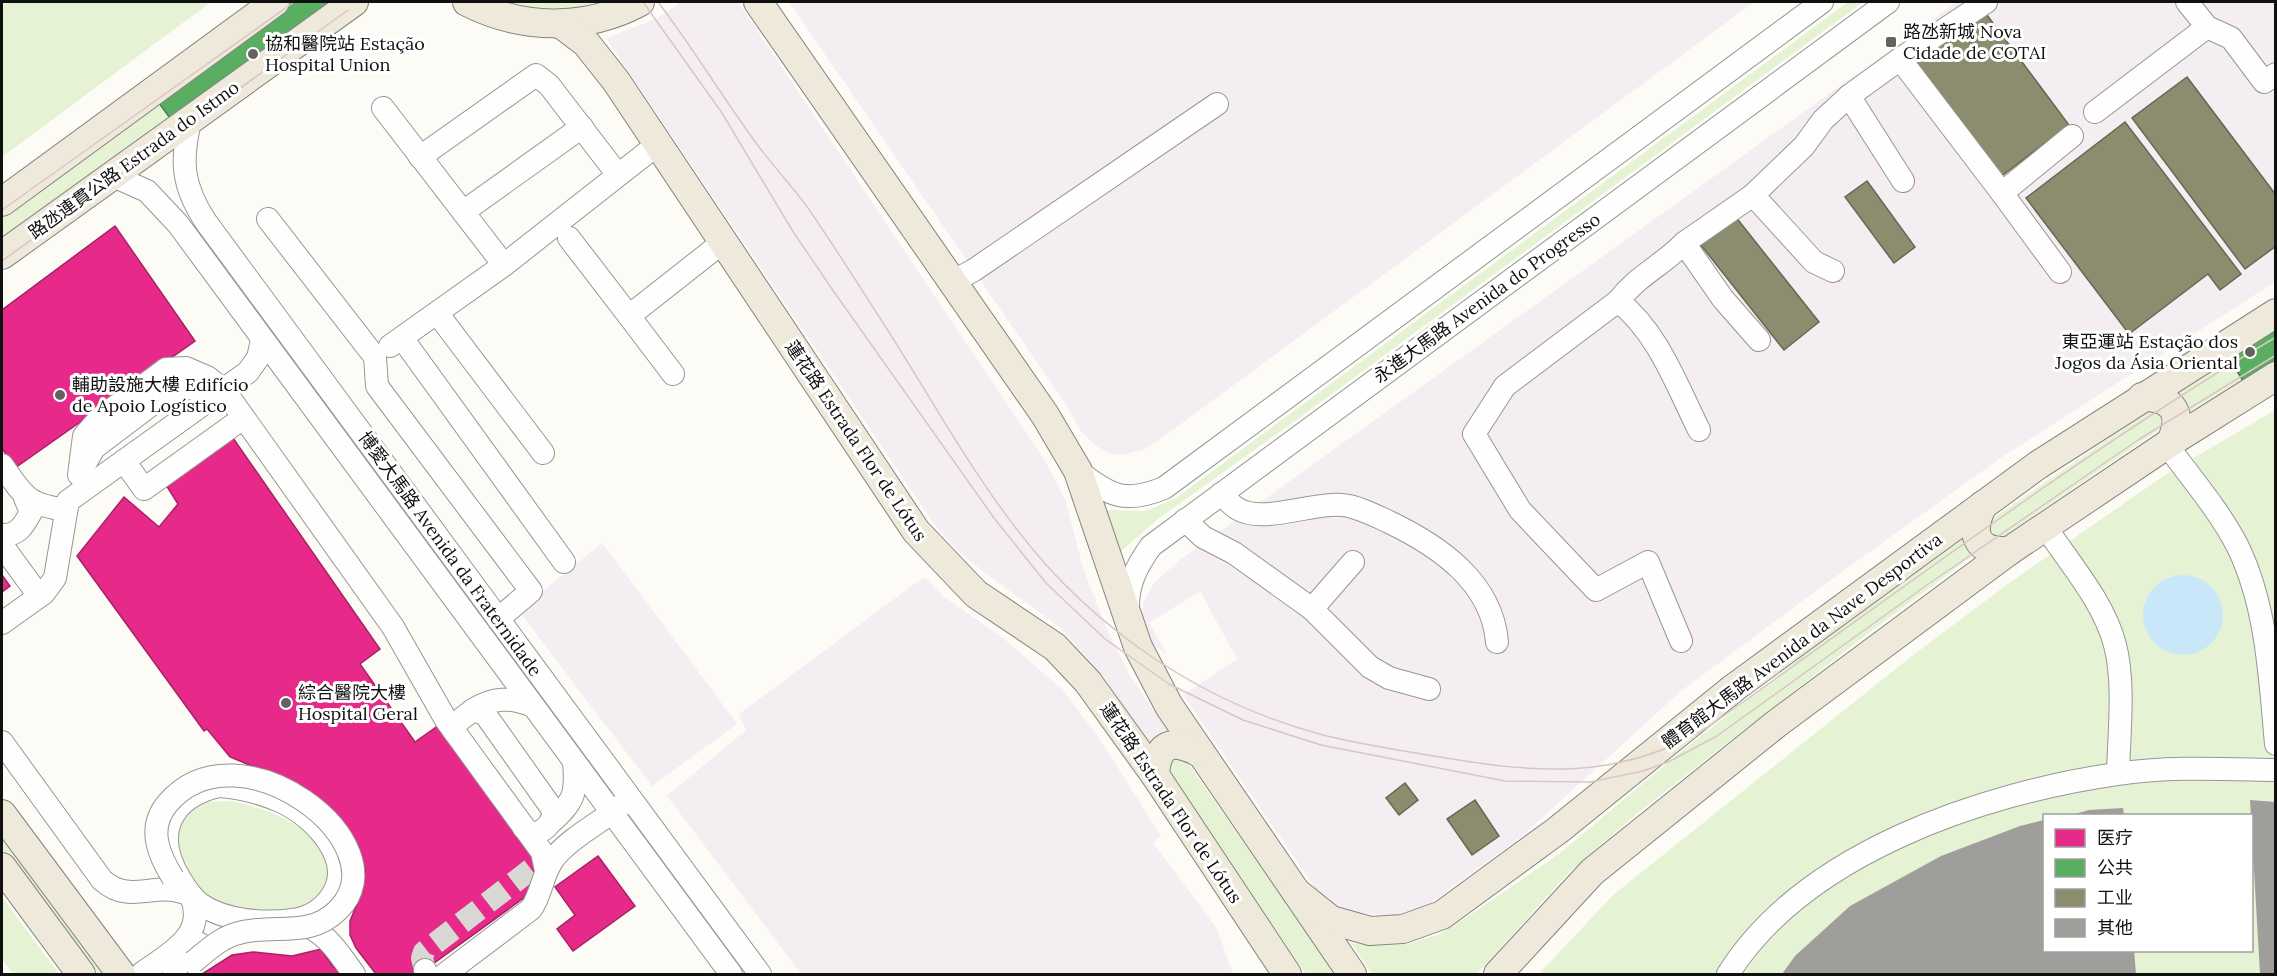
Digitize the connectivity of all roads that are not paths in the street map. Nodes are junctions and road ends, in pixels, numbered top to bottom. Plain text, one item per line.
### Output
1 (275, 2) edge
2 (354, 2) edge
3 (467, 2) edge
4 (640, 2) edge
5 (758, 2) edge
6 (1822, 2) edge
7 (1888, 2) edge
8 (1986, 2) edge
9 (2187, 2) edge
10 (561, 24) junction
11 (2207, 27) junction
12 (1900, 59) junction
13 (2272, 85) edge
14 (1849, 96) junction
15 (1217, 104) dead end
16 (382, 108) dead end
17 (2095, 112) dead end
18 (191, 118) junction
19 (582, 127) junction
20 (2072, 136) dead end
21 (658, 144) junction
22 (420, 157) junction
23 (111, 175) junction
24 (618, 175) junction
25 (1903, 181) dead end
26 (2002, 193) junction
27 (1753, 195) junction
28 (2, 202) edge
29 (463, 212) junction
30 (268, 219) dead end
31 (569, 238) dead end
32 (723, 242) junction
33 (1684, 243) junction
34 (2, 255) edge
35 (504, 265) junction
36 (1833, 271) dead end
37 (2060, 272) dead end
38 (952, 282) junction
39 (1618, 300) junction
40 (437, 313) junction
41 (2276, 313) edge
42 (629, 316) junction
43 (402, 338) junction
44 (262, 340) junction
45 (1760, 340) dead end
46 (375, 357) junction
47 (673, 374) dead end
48 (2276, 376) edge
49 (224, 390) junction
50 (2142, 397) junction
51 (243, 418) junction
52 (1699, 430) dead end
53 (2169, 443) junction
54 (543, 453) dead end
55 (124, 461) junction
56 (2, 465) edge
57 (1078, 471) junction
58 (1221, 494) junction
59 (26, 498) junction
60 (1983, 505) junction
61 (67, 506) junction
62 (1185, 520) junction
63 (2045, 526) junction
64 (2, 535) edge
65 (2, 545) edge
66 (2008, 551) junction
67 (564, 562) dead end
68 (1353, 562) dead end
69 (39, 596) junction
70 (1312, 609) junction
71 (498, 619) junction
72 (1128, 621) junction
73 (2, 623) edge
74 (1681, 641) dead end
75 (1497, 642) dead end
76 (1429, 689) dead end
77 (552, 693) junction
78 (533, 706) junction
79 (473, 710) junction
80 (450, 726) junction
81 (2, 742) edge
82 (2276, 744) edge
83 (1198, 752) junction
84 (574, 762) junction
85 (2276, 770) edge
86 (2118, 773) junction
87 (1155, 775) junction
88 (629, 798) junction
89 (612, 813) junction
90 (2, 814) edge
91 (550, 823) junction
92 (524, 828) junction
93 (547, 862) junction
94 (2, 867) edge
95 (168, 883) junction
96 (1296, 892) junction
97 (346, 900) junction
98 (256, 920) junction
99 (293, 920) junction
100 (353, 965) edge
101 (114, 966) edge
102 (166, 970) edge
103 (1283, 972) edge
104 (432, 973) edge
105 (81, 975) edge
106 (365, 975) edge
107 (731, 975) edge
108 (760, 975) edge
109 (1352, 975) edge
110 (1498, 975) edge
111 (1728, 975) edge

1 - 28 main road
2 - 18 main road, 路氹連貫公路 Estrada do Istmo
3 - 10 main road
4 - 10 main road
5 - 38 main road
6 - 57 street
7 - 58 street, 永進大馬路 Avenida do Progresso
8 - 12 street
9 - 11 street
10 - 21 main road, 蓮花路 Estrada Flor de Lótus
11 - 13 street
11 - 17 street
12 - 14 street
12 - 26 street
14 - 25 street
14 - 27 street
15 - 38 street
16 - 22 street
18 - 23 main road, 路氹連貫公路 Estrada do Istmo
18 - 71 street, 博愛大馬路 Avenida da Fraternidade
19 - 22 street
19 - 24 street
19 - 29 street
20 - 26 street
21 - 24 street
21 - 32 main road, 蓮花路 Estrada Flor de Lótus
22 - 29 street
23 - 34 main road, 路氹連貫公路 Estrada do Istmo
23 - 44 street, 博愛大馬路 Avenida da Fraternidade
24 - 35 street
26 - 37 street
27 - 33 street
27 - 36 street
29 - 35 street
30 - 46 street
31 - 42 street
32 - 42 street
32 - 87 main road, 蓮花路 Estrada Flor de Lótus
33 - 39 street
33 - 45 street
35 - 40 street
38 - 57 main road
39 - 52 street
39 - 74 street
40 - 43 street
40 - 54 street
41 - 50 main road, 體育館大馬路 Avenida da Nave Desportiva
42 - 47 street
43 - 46 street
43 - 67 street
44 - 49 street
44 - 78 street, 博愛大馬路 Avenida da Fraternidade
46 - 71 street
48 - 53 main road
49 - 51 street
49 - 55 street
49 - 61 street
50 - 53 main road
50 - 60 main road, 體育館大馬路 Avenida da Nave Desportiva
51 - 55 street
51 - 80 street
53 - 63 main road
53 - 82 street
55 - 61 street
56 - 59 street
57 - 72 main road
58 - 62 street, 永進大馬路 Avenida do Progresso
58 - 75 street
59 - 61 street
59 - 64 street
60 - 66 main road
60 - 96 main road, 體育館大馬路 Avenida da Nave Desportiva
61 - 69 street
62 - 70 street
62 - 72 street, 永進大馬路 Avenida do Progresso
63 - 66 main road
63 - 86 street
65 - 69 street
66 - 110 main road
68 - 70 street
69 - 73 street
70 - 76 street
71 - 77 street, 博愛大馬路 Avenida da Fraternidade
72 - 83 main road
77 - 78 street
77 - 88 street, 博愛大馬路 Avenida da Fraternidade
78 - 79 street
78 - 84 street, 博愛大馬路 Avenida da Fraternidade
79 - 80 street
79 - 91 street
80 - 92 street
81 - 95 street
83 - 87 main road
83 - 96 main road
84 - 89 street, 博愛大馬路 Avenida da Fraternidade
84 - 91 street
85 - 86 street
86 - 111 street
87 - 103 main road, 蓮花路 Estrada Flor de Lótus
88 - 89 street
88 - 108 street, 博愛大馬路 Avenida da Fraternidade
89 - 93 street
89 - 107 street, 博愛大馬路 Avenida da Fraternidade
90 - 101 main road
91 - 92 street
92 - 93 street
93 - 104 street
94 - 105 main road
95 - 97 street, bridge
95 - 98 street
95 - 99 street
95 - 102 street
96 - 109 main road
97 - 100 street
97 - 102 street, bridge
98 - 99 street
98 - 102 street
99 - 100 street
100 - 106 street
101 - 102 street

